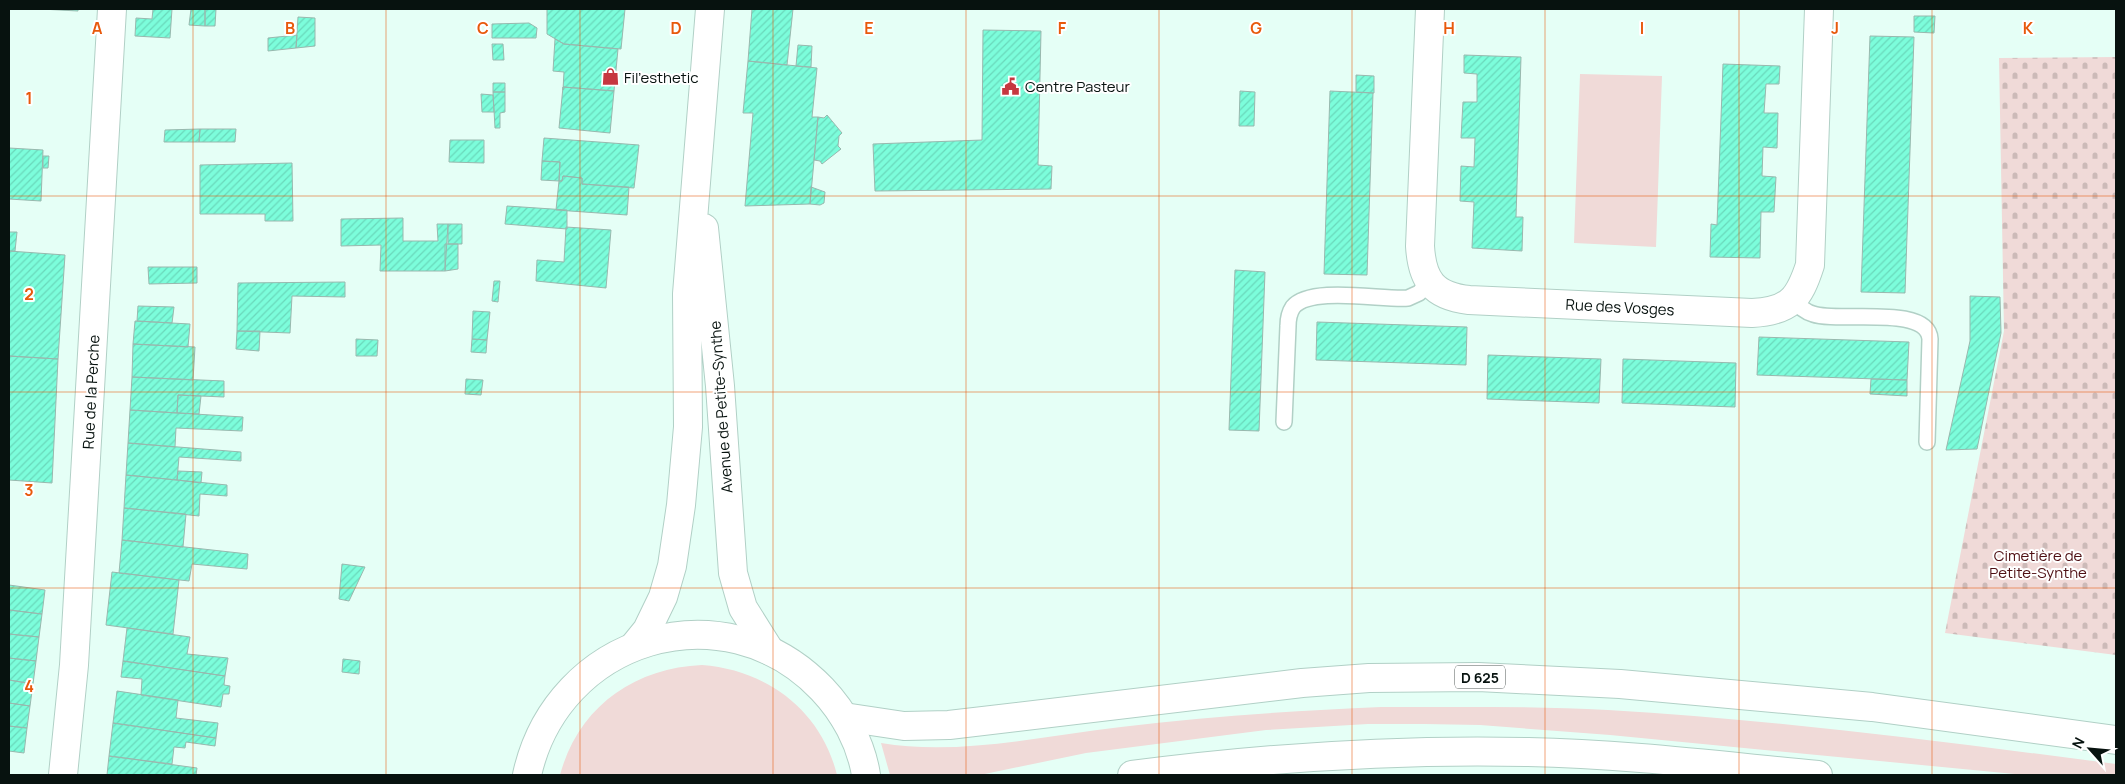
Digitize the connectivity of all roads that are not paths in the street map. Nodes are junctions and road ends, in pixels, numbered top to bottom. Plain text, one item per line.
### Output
1 (112, 9) edge
2 (710, 9) edge
3 (1430, 9) edge
4 (1818, 9) edge
5 (698, 154) junction
6 (1429, 282) junction
7 (1794, 301) junction
8 (1284, 422) dead end
9 (1927, 442) dead end
10 (634, 646) junction
11 (770, 651) junction
12 (844, 717) junction
13 (2116, 740) edge
14 (526, 772) edge
15 (63, 775) edge
16 (866, 775) edge
17 (1132, 775) edge
18 (1818, 775) edge

1 - 15 main road, Rue de la Perche
2 - 5 main road, Avenue de Petite-Synthe
3 - 6 main road
4 - 7 main road
5 - 10 main road, Avenue de Petite-Synthe
5 - 11 main road, Avenue de Petite-Synthe
6 - 7 main road, Rue des Vosges
6 - 8 lane
7 - 9 lane
10 - 11 main road
10 - 14 main road
11 - 12 main road
12 - 13 main road, D 625
12 - 16 main road
17 - 18 main road

